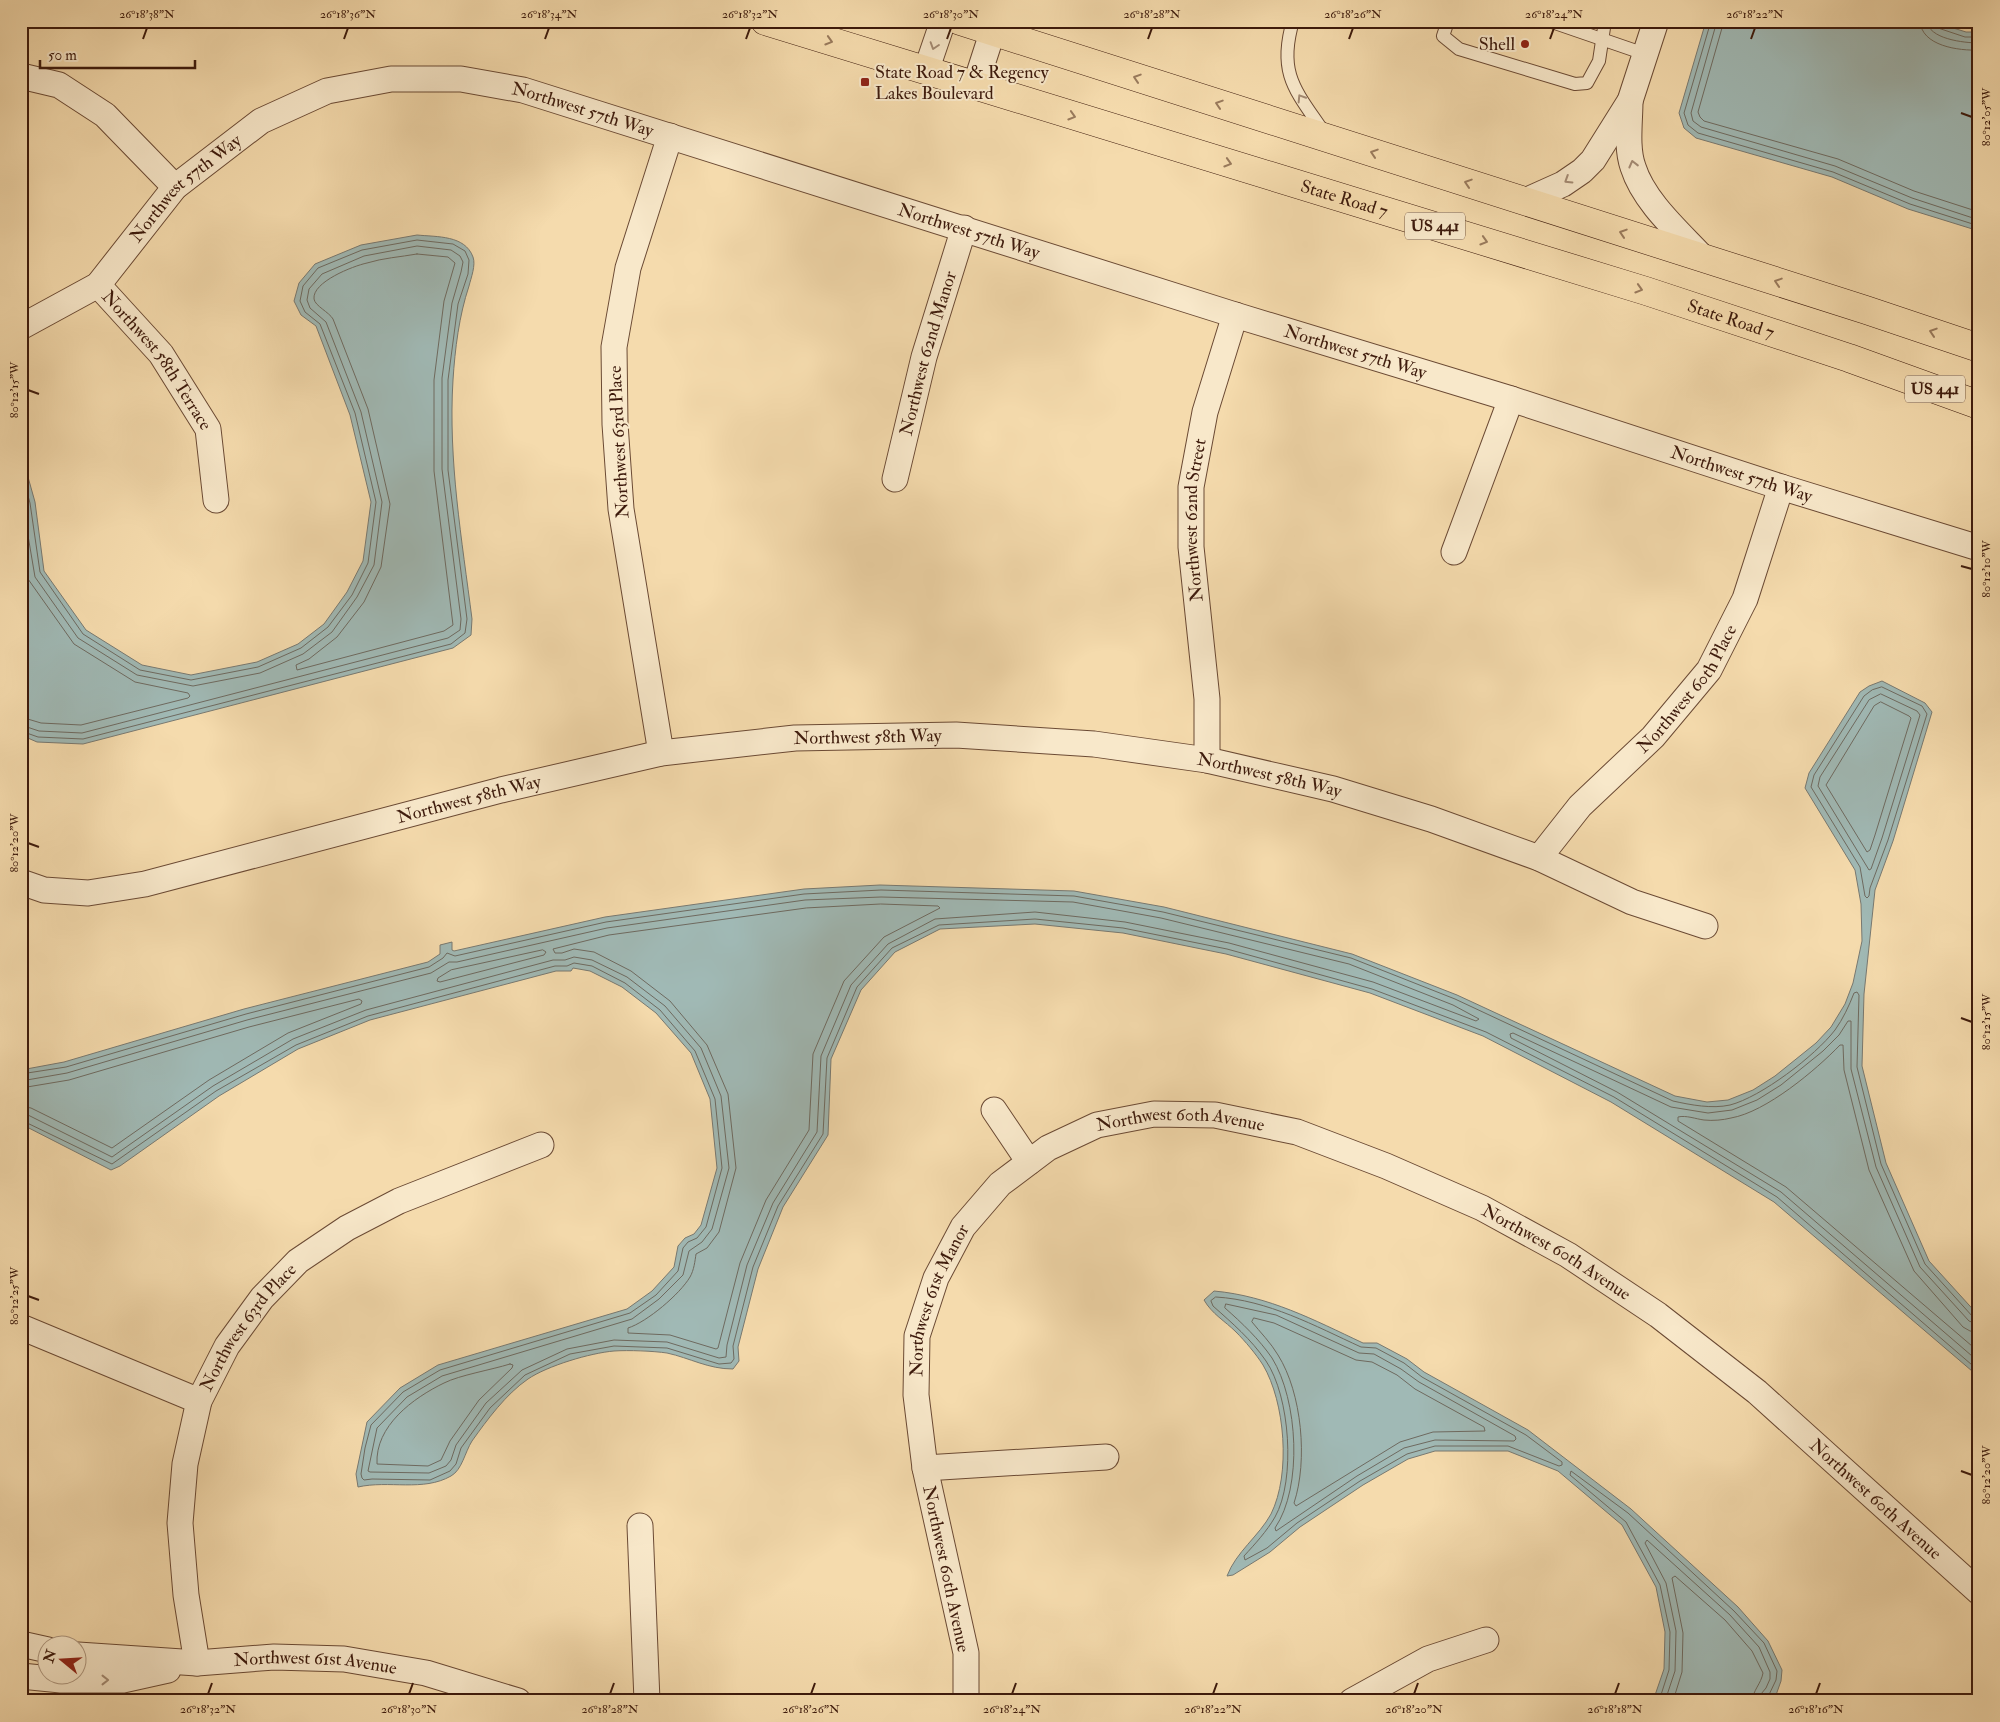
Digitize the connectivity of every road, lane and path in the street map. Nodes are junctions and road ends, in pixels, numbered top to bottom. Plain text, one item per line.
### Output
1 (765, 21) edge
2 (943, 21) edge
3 (960, 21) edge
4 (1293, 21) edge
5 (1448, 21) edge
6 (1549, 21) edge
7 (1605, 21) edge
8 (1656, 21) edge
9 (994, 26) edge
10 (1602, 39) junction
11 (1645, 54) junction
12 (926, 71) junction
13 (21, 76) edge
14 (976, 86) junction
15 (1630, 101) junction
16 (670, 136) junction
17 (1328, 139) junction
18 (175, 187) junction
19 (1525, 201) junction
20 (964, 228) junction
21 (1703, 258) junction
22 (98, 285) junction
23 (1235, 315) junction
24 (21, 327) edge
25 (1979, 348) edge
26 (1510, 399) junction
27 (1979, 405) edge
28 (895, 479) dead end
29 (1781, 487) junction
30 (216, 500) dead end
31 (1979, 548) edge
32 (1454, 552) dead end
33 (661, 752) junction
34 (1207, 760) junction
35 (1539, 858) junction
36 (21, 882) edge
37 (1705, 926) dead end
38 (994, 1110) dead end
39 (541, 1145) dead end
40 (1039, 1155) junction
41 (21, 1327) edge
42 (199, 1401) junction
43 (1106, 1457) dead end
44 (925, 1468) junction
45 (640, 1526) dead end
46 (1979, 1592) edge
47 (1486, 1640) dead end
48 (21, 1644) edge
49 (38, 1648) edge
50 (88, 1656) edge
51 (197, 1663) junction
52 (21, 1676) edge
53 (518, 1701) edge
54 (647, 1701) edge
55 (966, 1701) edge
56 (1352, 1701) edge

1 -> 12 main road, State Road 7 / US 441
2 -> 12 street
3 - 9 main road
17 -> 4 lane
5 - 10 lane
6 - 10 lane
7 - 10 lane
8 - 11 street
9 - 14 street
17 -> 9 main road
10 - 11 lane
11 - 15 street
12 - 14 main road, State Road 7 / US 441
13 - 18 street
14 -> 27 main road, State Road 7 / US 441
15 -> 19 street
21 -> 15 street
16 - 18 street, Northwest 57th Way
16 - 20 street, Northwest 57th Way
16 - 33 street, Northwest 63rd Place
19 -> 17 main road
18 - 22 street, Northwest 57th Way
21 -> 19 main road
20 - 23 street, Northwest 57th Way
20 - 28 street, Northwest 62nd Manor
25 -> 21 main road
22 - 24 street, Northwest 57th Way
22 - 30 street, Northwest 58th Terrace
23 - 26 street, Northwest 57th Way
23 - 34 street, Northwest 62nd Street
26 - 29 street, Northwest 57th Way
26 - 32 street
29 - 31 street, Northwest 57th Way
29 - 35 street, Northwest 60th Place
33 - 34 street, Northwest 58th Way
33 - 36 street, Northwest 58th Way
34 - 35 street, Northwest 58th Way
35 - 37 street, Northwest 58th Way
38 - 40 street
39 - 42 street, Northwest 63rd Place
40 - 44 street, Northwest 61st Manor
40 - 46 street, Northwest 60th Avenue
41 - 42 street
42 - 51 street, Northwest 63rd Place
43 - 44 street
44 - 55 street, Northwest 60th Avenue
45 - 54 street
47 - 56 street
48 - 49 street
50 - 51 street, Northwest 61st Avenue
52 -> 51 street, Northwest 61st Avenue
51 - 53 street, Northwest 61st Avenue

